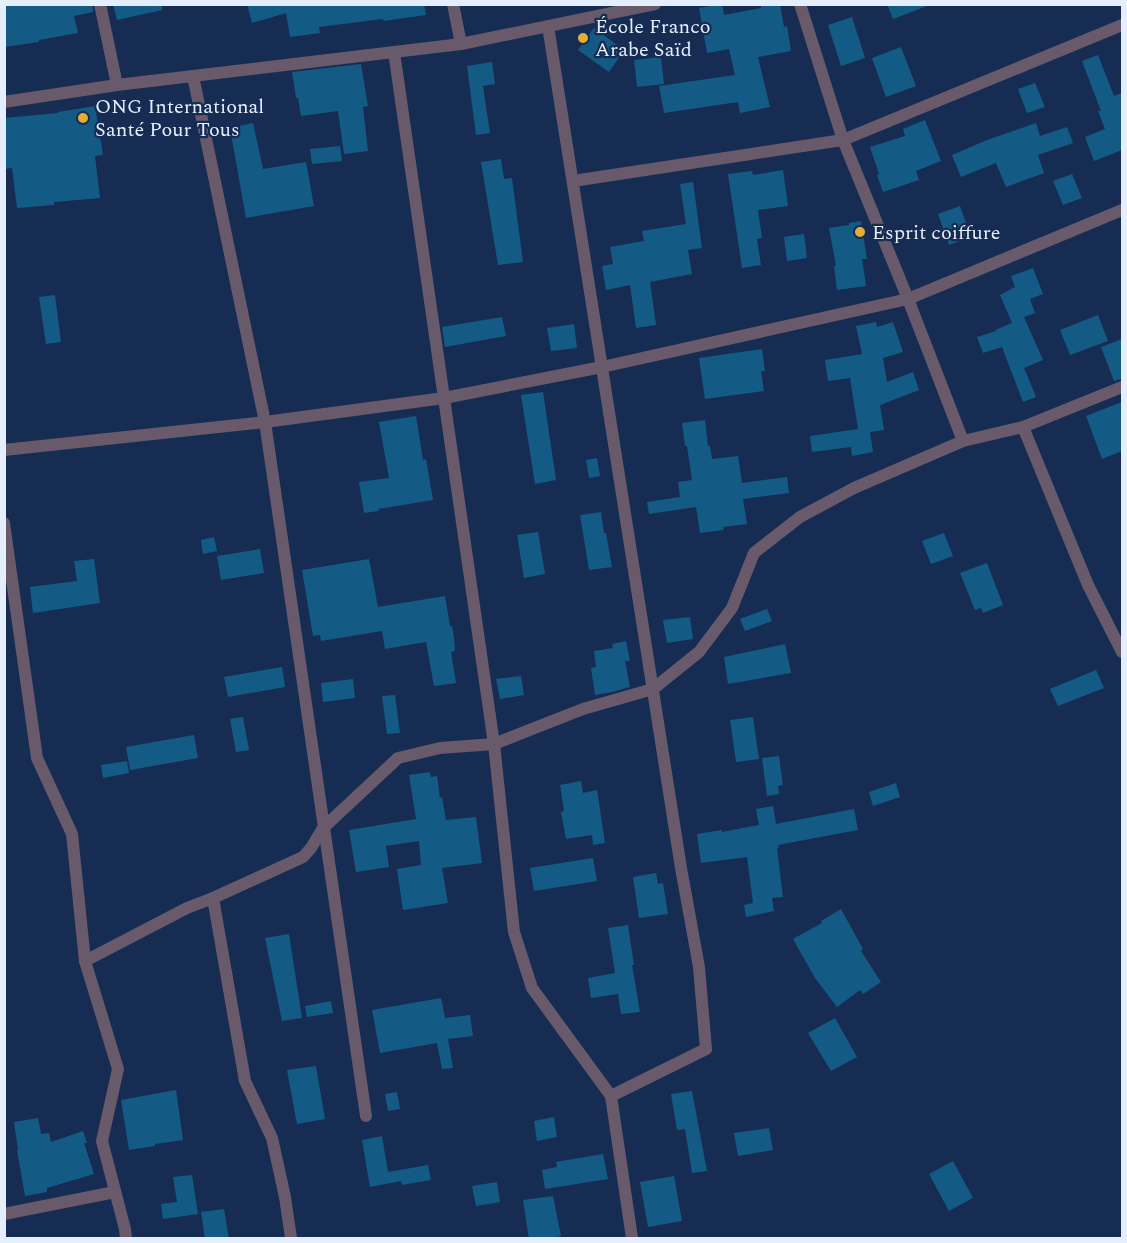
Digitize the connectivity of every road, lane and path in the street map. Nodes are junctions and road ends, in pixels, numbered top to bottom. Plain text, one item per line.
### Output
1 (100, 4) edge
2 (453, 4) edge
3 (655, 4) edge
4 (800, 4) edge
5 (1122, 25) edge
6 (548, 26) junction
7 (461, 44) junction
8 (394, 52) junction
9 (193, 76) junction
10 (117, 85) junction
11 (4, 102) edge
12 (843, 140) junction
13 (573, 181) junction
14 (1122, 210) edge
15 (908, 299) junction
16 (602, 367) junction
17 (1122, 387) edge
18 (444, 398) junction
19 (265, 422) junction
20 (1023, 427) junction
21 (963, 441) junction
22 (4, 450) edge
23 (4, 523) edge
24 (1122, 652) edge
25 (653, 689) junction
26 (494, 744) junction
27 (323, 828) junction
28 (213, 898) junction
29 (85, 961) junction
30 (611, 1096) junction
31 (366, 1116) dead end
32 (116, 1192) junction
33 (4, 1214) edge
34 (126, 1239) edge
35 (291, 1239) edge
36 (632, 1239) edge

1 - 10 street
2 - 7 street
3 - 6 street
4 - 12 street
5 - 12 street
6 - 7 street
6 - 13 street
7 - 8 street
8 - 9 street
8 - 18 street
9 - 10 street
9 - 19 street
10 - 11 street
12 - 13 street
12 - 15 street
13 - 16 street
14 - 15 street
15 - 16 street
15 - 21 street
16 - 18 street
16 - 25 street
17 - 20 street
18 - 19 street
18 - 26 street
19 - 22 street
19 - 27 street
20 - 21 street
20 - 24 street
21 - 25 street
23 - 29 street
25 - 26 street
25 - 30 street
26 - 27 street
26 - 30 street
27 - 28 street
27 - 31 street
28 - 29 street
28 - 35 street
29 - 32 street
30 - 36 street
32 - 33 street
32 - 34 street

